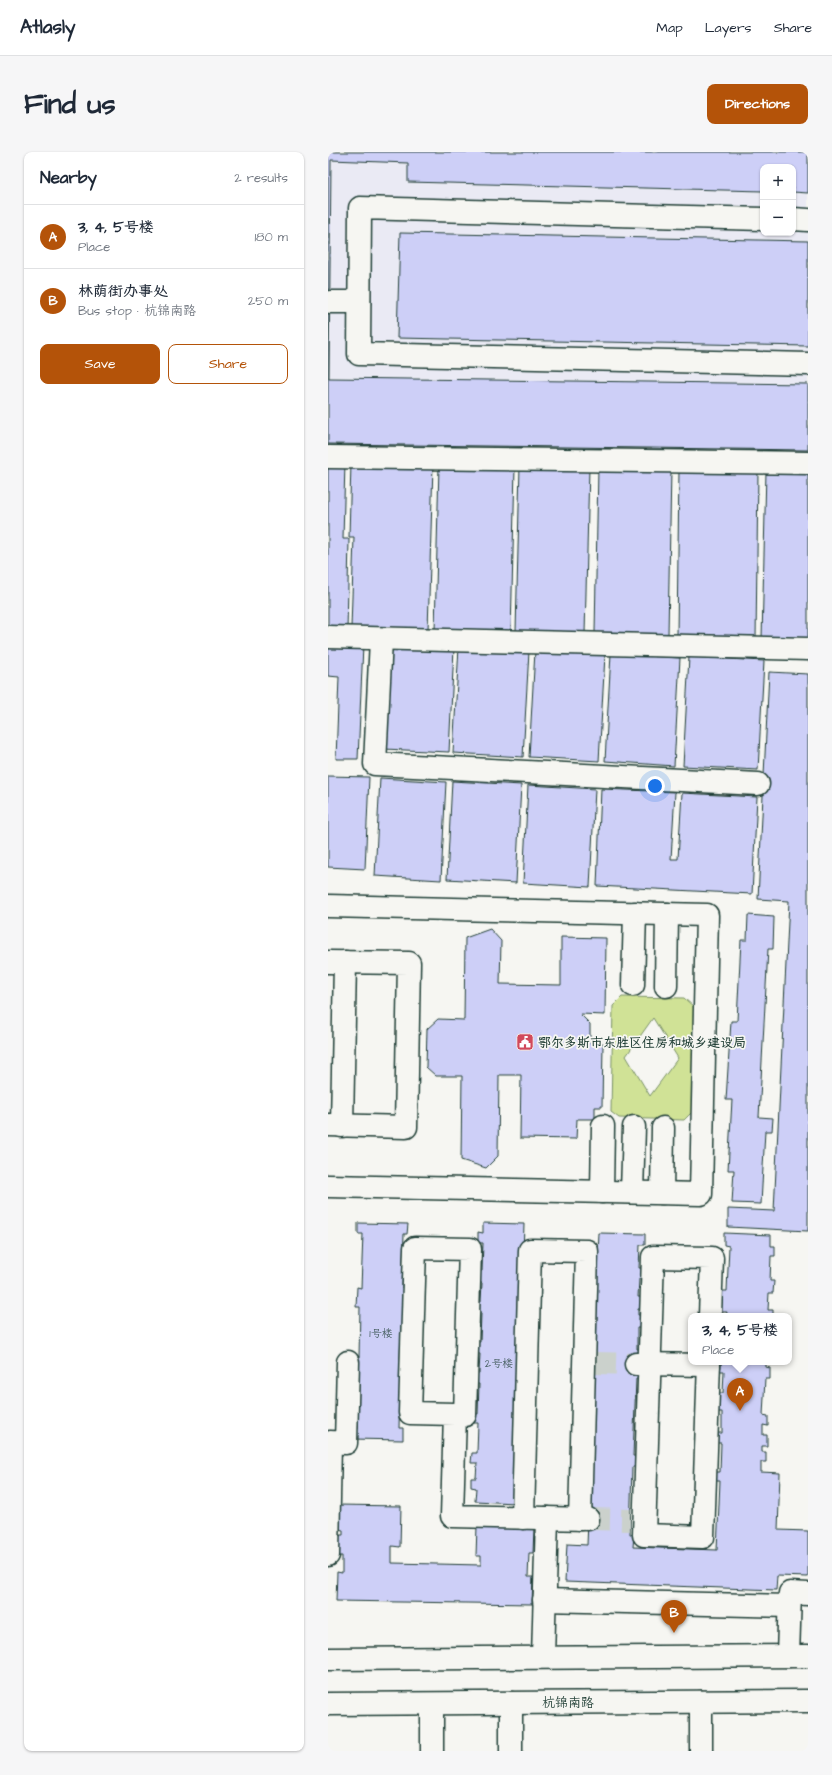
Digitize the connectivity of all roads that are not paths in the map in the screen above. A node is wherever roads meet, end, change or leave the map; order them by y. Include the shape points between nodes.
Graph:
1 (760, 219) edge
2 (796, 219) edge
3 (808, 220) edge
4 (330, 302) dead end
5 (359, 302) junction
6 (808, 364) edge
7 (328, 457) edge
8 (808, 464) edge
9 (328, 637) edge
10 (381, 639) junction
11 (808, 649) edge
12 (758, 784) dead end
13 (328, 906) edge
14 (635, 913) junction
15 (667, 914) junction
16 (336, 962) edge
17 (633, 985) dead end
18 (666, 986) dead end
19 (335, 1126) edge
20 (603, 1126) dead end
21 (634, 1127) dead end
22 (663, 1128) dead end
23 (328, 1186) edge
24 (602, 1192) junction
25 (632, 1192) junction
26 (662, 1193) junction
27 (710, 1313) edge
28 (348, 1362) dead end
29 (643, 1364) junction
30 (688, 1364) edge
31 (709, 1365) edge
32 (455, 1414) junction
33 (523, 1518) junction
34 (546, 1518) junction
35 (328, 1555) edge
36 (808, 1594) edge
37 (544, 1600) junction
38 (789, 1606) junction
39 (798, 1656) edge
40 (543, 1657) junction
41 (328, 1659) edge
42 (808, 1701) edge
43 (701, 1702) junction
44 (511, 1703) junction
45 (328, 1704) edge
46 (432, 1704) junction
47 (432, 1751) edge
48 (511, 1751) edge
49 (700, 1751) edge

1 - 5 main road via 360,208
2 - 3 main road
4 - 5 main road
5 - 6 main road via 359,354
7 - 8 main road
9 - 10 main road
10 - 11 main road
10 - 12 main road via 375,764
13 - 14 main road
14 - 15 main road
14 - 17 main road
15 - 18 main road
15 - 26 main road via 707,915 707,923 701,1194
16 - 19 main road
16 - 19 main road via 409,963 409,979 406,1127
20 - 24 main road
21 - 25 main road
22 - 26 main road
23 - 24 main road
24 - 25 main road
25 - 26 main road
27 - 29 main road via 712,1258 653,1257
28 - 35 main road via 346,1443 330,1442
29 - 30 main road
29 - 31 main road via 637,1520 644,1535 703,1537
32 - 32 main road via 410,1413 415,1248 470,1249 465,1415
32 - 33 main road via 452,1516
33 - 34 main road
33 - 34 main road via 530,1250 587,1252 589,1363 584,1519
34 - 37 main road
36 - 38 main road via 790,1594
37 - 38 main road
37 - 40 main road
38 - 39 main road
39 - 40 main road
40 - 41 main road
42 - 43 main road, 杭锦南路
43 - 44 main road, 杭锦南路
43 - 49 main road
44 - 46 main road, 杭锦南路
44 - 48 main road
45 - 46 main road, 杭锦南路
46 - 47 main road

